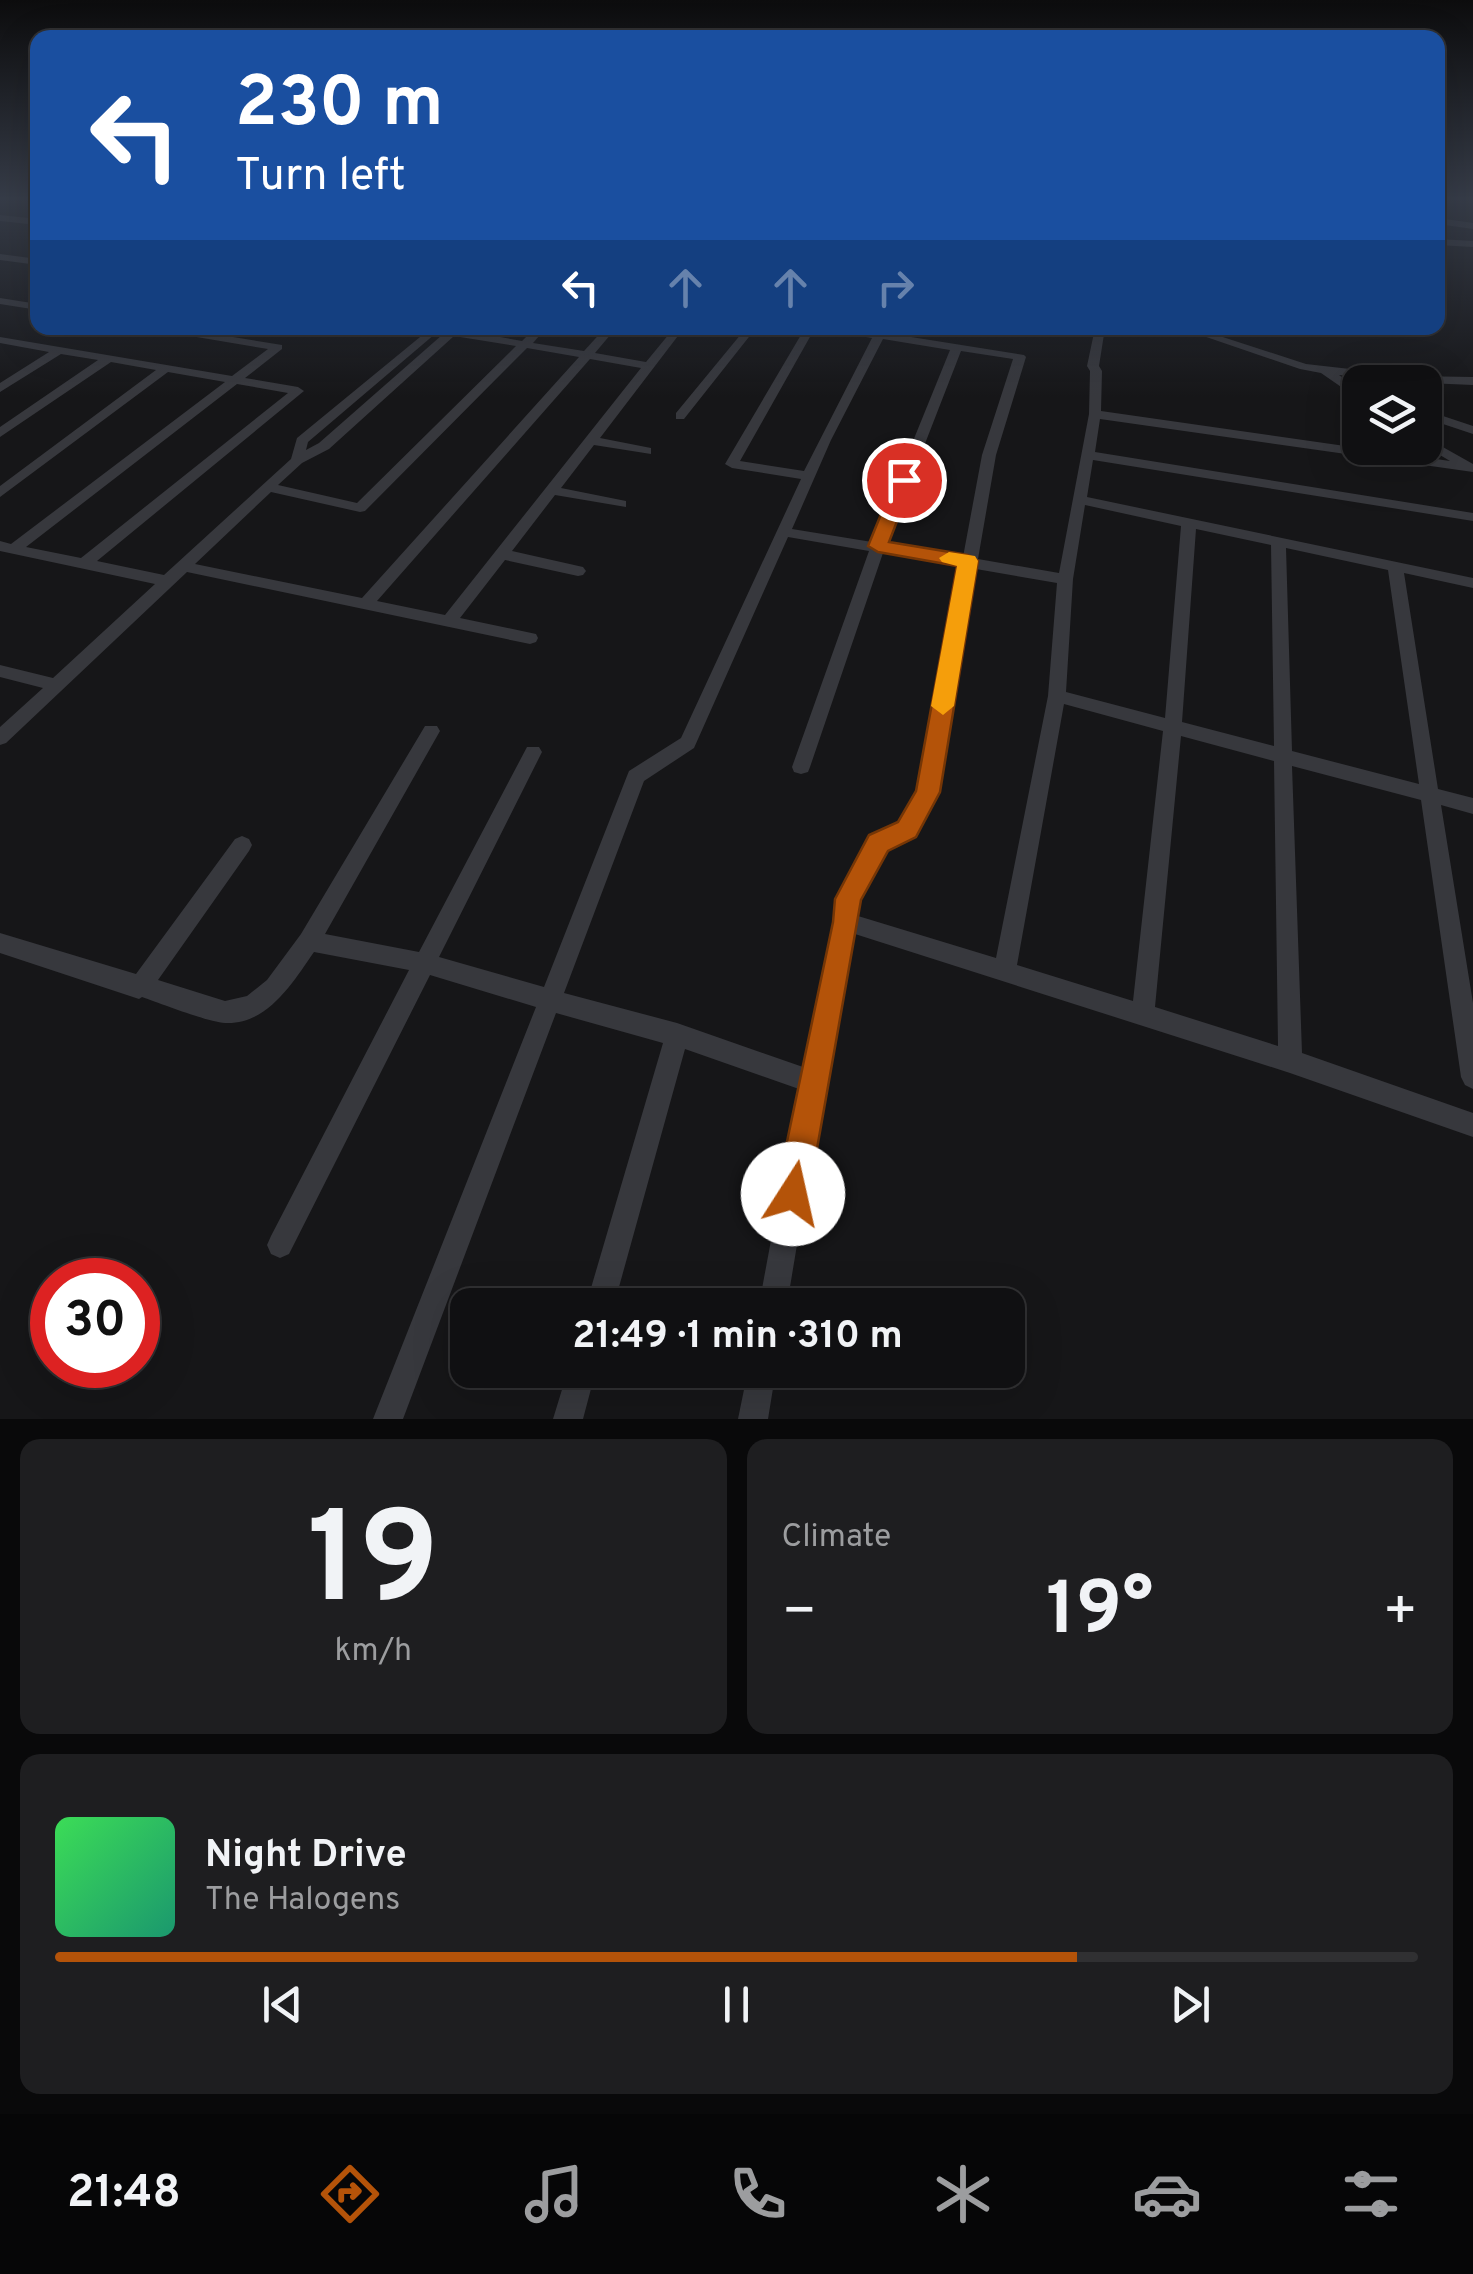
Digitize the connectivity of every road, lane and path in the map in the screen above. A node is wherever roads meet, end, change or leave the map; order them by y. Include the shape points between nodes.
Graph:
1 (0, 301) edge
2 (30, 307) edge
3 (206, 335) edge
4 (429, 335) edge
5 (448, 335) edge
6 (479, 335) edge
7 (534, 335) edge
8 (605, 335) edge
9 (673, 335) edge
10 (744, 335) edge
11 (806, 335) edge
12 (879, 335) edge
13 (900, 335) edge
14 (1099, 335) edge
15 (1206, 335) edge
16 (1242, 335) edge
17 (1, 342) edge
18 (524, 344) junction
19 (1240, 346) junction
20 (957, 347) junction
21 (59, 350) junction
22 (588, 355) junction
23 (108, 359) junction
24 (650, 366) junction
25 (166, 368) junction
26 (1324, 369) junction
27 (236, 380) junction
28 (1473, 380) edge
29 (1342, 382) edge
30 (0, 388) edge
31 (1095, 414) junction
32 (680, 416) dead end
33 (1442, 420) edge
34 (1473, 430) edge
35 (0, 433) edge
36 (591, 440) junction
37 (646, 451) dead end
38 (1442, 451) edge
39 (1087, 455) junction
40 (297, 460) junction
41 (1473, 468) edge
42 (809, 476) junction
43 (267, 487) junction
44 (552, 490) junction
45 (0, 493) edge
46 (1080, 500) junction
47 (621, 504) dead end
48 (1473, 517) edge
49 (1188, 522) junction
50 (784, 532) junction
51 (1278, 540) junction
52 (878, 546) junction
53 (7, 548) edge
54 (502, 554) junction
55 (968, 561) junction
56 (85, 563) junction
57 (183, 566) junction
58 (1395, 566) junction
59 (578, 570) dead end
60 (1064, 579) junction
61 (167, 582) junction
62 (1473, 583) edge
63 (365, 604) junction
64 (448, 622) junction
65 (530, 638) dead end
66 (0, 671) edge
67 (57, 685) junction
68 (1057, 696) junction
69 (1173, 726) junction
70 (432, 731) dead end
71 (0, 738) edge
72 (534, 752) dead end
73 (1285, 756) junction
74 (801, 767) dead end
75 (1427, 794) junction
76 (1473, 806) edge
77 (242, 845) dead end
78 (847, 922) junction
79 (0, 942) edge
80 (309, 942) junction
81 (425, 963) junction
82 (1005, 969) junction
83 (138, 988) junction
84 (550, 1000) junction
85 (1142, 1014) junction
86 (677, 1035) junction
87 (1290, 1061) junction
88 (1473, 1077) edge
89 (812, 1082) junction
90 (1473, 1125) edge
91 (280, 1245) dead end
92 (605, 1288) edge
93 (776, 1288) edge
94 (577, 1388) edge
95 (759, 1388) edge
96 (388, 1419) edge
97 (568, 1419) edge
98 (754, 1419) edge

1 - 2 street
3 - 27 street via 278,346
4 - 40 street via 302,441
5 - 40 street via 324,446
6 - 18 street
7 - 18 street
8 - 22 street
9 - 24 street
10 - 32 street
11 - 42 street via 732,464
12 - 42 street
13 - 20 street
14 - 31 street
15 - 19 street
16 - 19 street
17 - 21 street
18 - 22 street
18 - 43 street via 360,508
19 - 26 street
20 - 52 street
20 - 55 street via 1020,357
21 - 23 street
21 - 30 street
22 - 24 street
22 - 63 street
23 - 25 street
23 - 35 street
24 - 36 street
25 - 27 street
25 - 45 street
26 - 28 street
26 - 29 street
27 - 53 street
27 - 56 street via 298,391
31 - 39 street
31 - 41 street
33 - 34 street
36 - 37 street
36 - 44 street
38 - 41 street
39 - 46 street
39 - 48 street
40 - 43 street
42 - 50 street
43 - 57 street
44 - 47 street
44 - 54 street
46 - 49 street
46 - 60 street
49 - 51 street
49 - 69 street
50 - 52 street
50 - 84 street via 688,743 636,776
51 - 58 street
51 - 73 street
52 - 55 street
52 - 74 street
53 - 56 street
54 - 59 street
54 - 64 street
55 - 60 street
55 - 78 street via 928,792 907,830 878,843 848,899
56 - 61 street
57 - 61 street
57 - 63 street
58 - 62 street
58 - 75 street
60 - 68 street
61 - 67 street
63 - 64 street
64 - 65 street
66 - 67 street
67 - 71 street
68 - 69 street
68 - 82 street
69 - 73 street
69 - 85 street
70 - 80 street
72 - 81 street
73 - 75 street
73 - 87 street
75 - 76 street
75 - 88 street
77 - 83 street
78 - 82 street
78 - 89 street
79 - 83 street
80 - 81 street
80 - 83 street via 267,998 248,1010 225,1012
81 - 84 street
81 - 91 street
82 - 85 street
84 - 86 street
84 - 96 street
85 - 87 street
86 - 89 street
86 - 92 street
87 - 90 street
89 - 93 street
94 - 97 street
95 - 98 street

